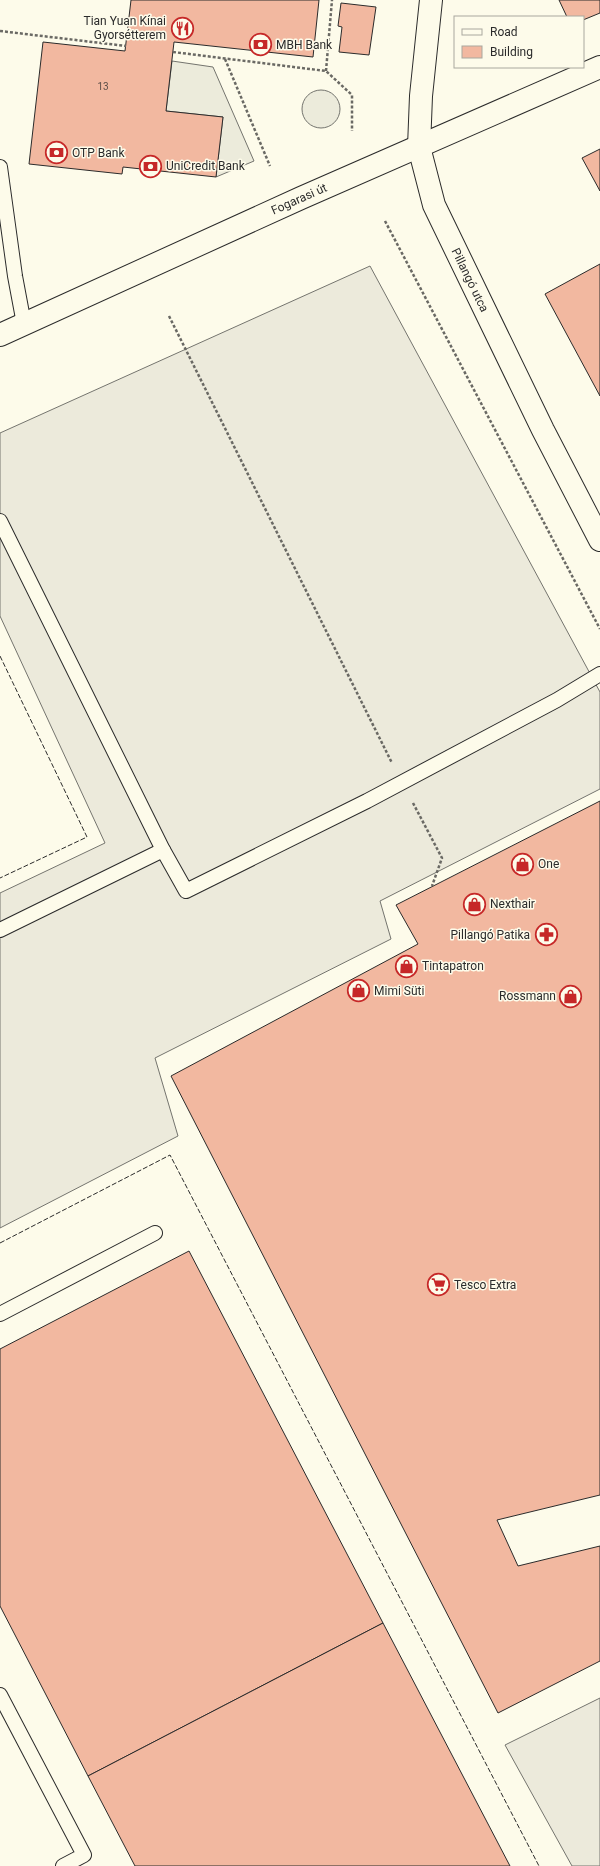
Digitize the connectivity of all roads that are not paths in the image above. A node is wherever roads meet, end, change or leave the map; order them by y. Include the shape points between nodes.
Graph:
1 (431, 0) edge
2 (600, 67) edge
3 (419, 147) junction
4 (0, 166) edge
5 (24, 324) junction
6 (0, 334) edge
7 (0, 521) edge
8 (600, 540) edge
9 (600, 674) edge
10 (163, 850) junction
11 (0, 930) edge
12 (155, 1233) dead end
13 (0, 1314) edge
14 (0, 1695) edge
15 (63, 1866) edge

1 - 3 main road, Pillangó utca via 420,96
2 - 3 main road, Fogarasi út
3 - 5 main road, Fogarasi út via 300,198
3 - 8 main road, Pillangó utca via 434,205 543,430
4 - 5 lane
5 - 6 main road, Fogarasi út
7 - 10 lane
9 - 10 lane via 557,700 402,782 186,891
10 - 11 lane
12 - 13 lane
14 - 15 lane via 84,1855

